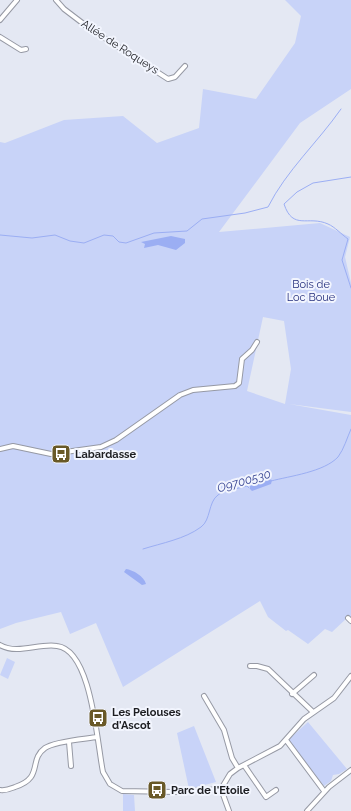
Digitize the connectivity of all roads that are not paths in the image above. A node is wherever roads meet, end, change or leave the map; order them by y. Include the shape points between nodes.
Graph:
1 (17, 0) edge
2 (56, 0) edge
3 (0, 19) edge
4 (0, 37) edge
5 (26, 49) dead end
6 (185, 66) dead end
7 (257, 342) dead end
8 (0, 449) edge
9 (0, 645) edge
10 (250, 666) dead end
11 (314, 675) dead end
12 (351, 676) edge
13 (292, 694) junction
14 (204, 696) dead end
15 (313, 712) junction
16 (98, 737) junction
17 (286, 740) junction
18 (69, 742) junction
19 (244, 765) junction
20 (71, 766) dead end
21 (238, 768) junction
22 (351, 770) edge
23 (221, 789) junction
24 (0, 790) edge
25 (276, 790) dead end
26 (324, 791) junction
27 (229, 811) edge
28 (307, 811) edge

1 - 3 street
2 - 6 street, Allée de Roqueys via 89,28 168,79 175,77
4 - 5 street via 21,50
7 - 8 street via 242,359 239,383 235,386 186,392 116,440 101,447 51,454 13,446
9 - 16 street via 14,649 57,646 71,653 91,694
10 - 13 street via 268,669
11 - 13 street
12 - 15 street via 334,698
13 - 15 street
14 - 21 street via 224,730 232,758
15 - 17 street
16 - 18 street
16 - 23 street via 106,779 122,791 182,792
17 - 19 street via 275,750
17 - 26 street
18 - 20 street
18 - 24 street via 49,745 42,751 28,782 5,791
19 - 21 street
19 - 25 street via 266,797
21 - 23 street via 230,774
22 - 26 street
23 - 27 street
26 - 28 street

